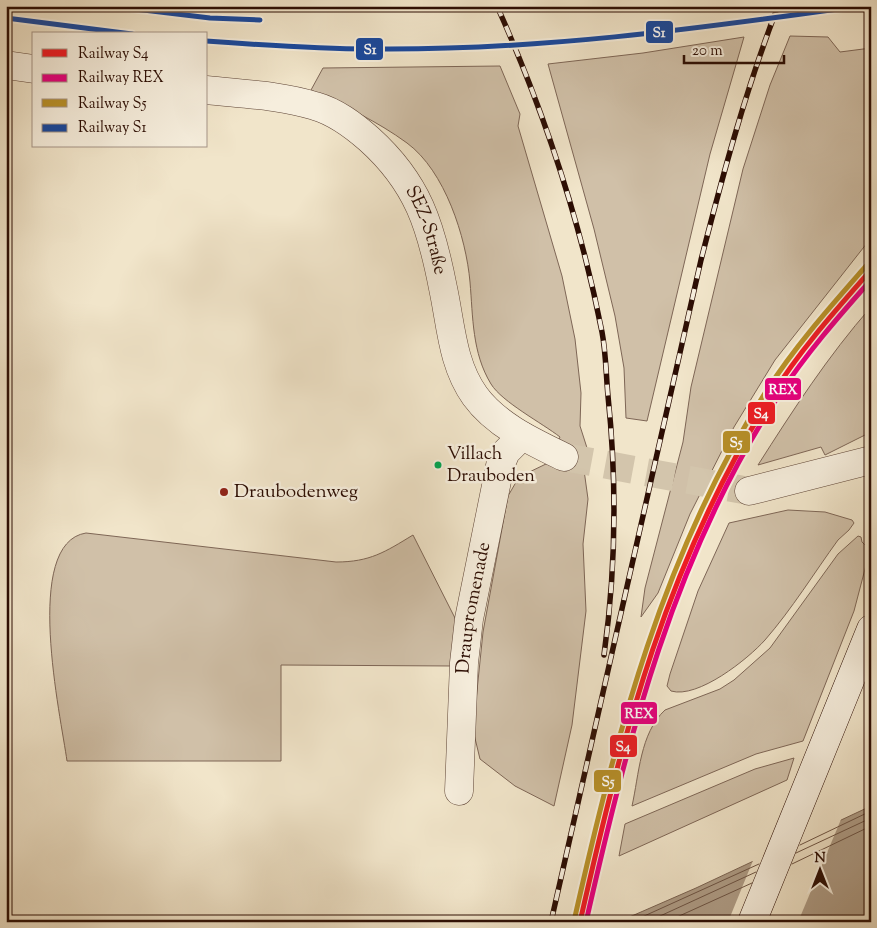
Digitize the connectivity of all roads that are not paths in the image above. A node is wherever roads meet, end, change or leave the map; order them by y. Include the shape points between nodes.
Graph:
1 (6, 65) edge
2 (32, 68) edge
3 (208, 90) edge
4 (522, 436) junction
5 (564, 457) tunnel mouth
6 (871, 460) edge
7 (749, 491) tunnel mouth
8 (870, 633) edge
9 (459, 791) dead end
10 (752, 922) edge

1 - 2 street
3 - 4 street, SEZ-Straße via 279,98 323,109 357,128 395,164 415,195 431,231 454,352 462,376 482,405
4 - 5 street, SEZ-Straße
4 - 9 street, Draupromenade via 506,452 500,466 469,619
6 - 7 street
8 - 10 street

